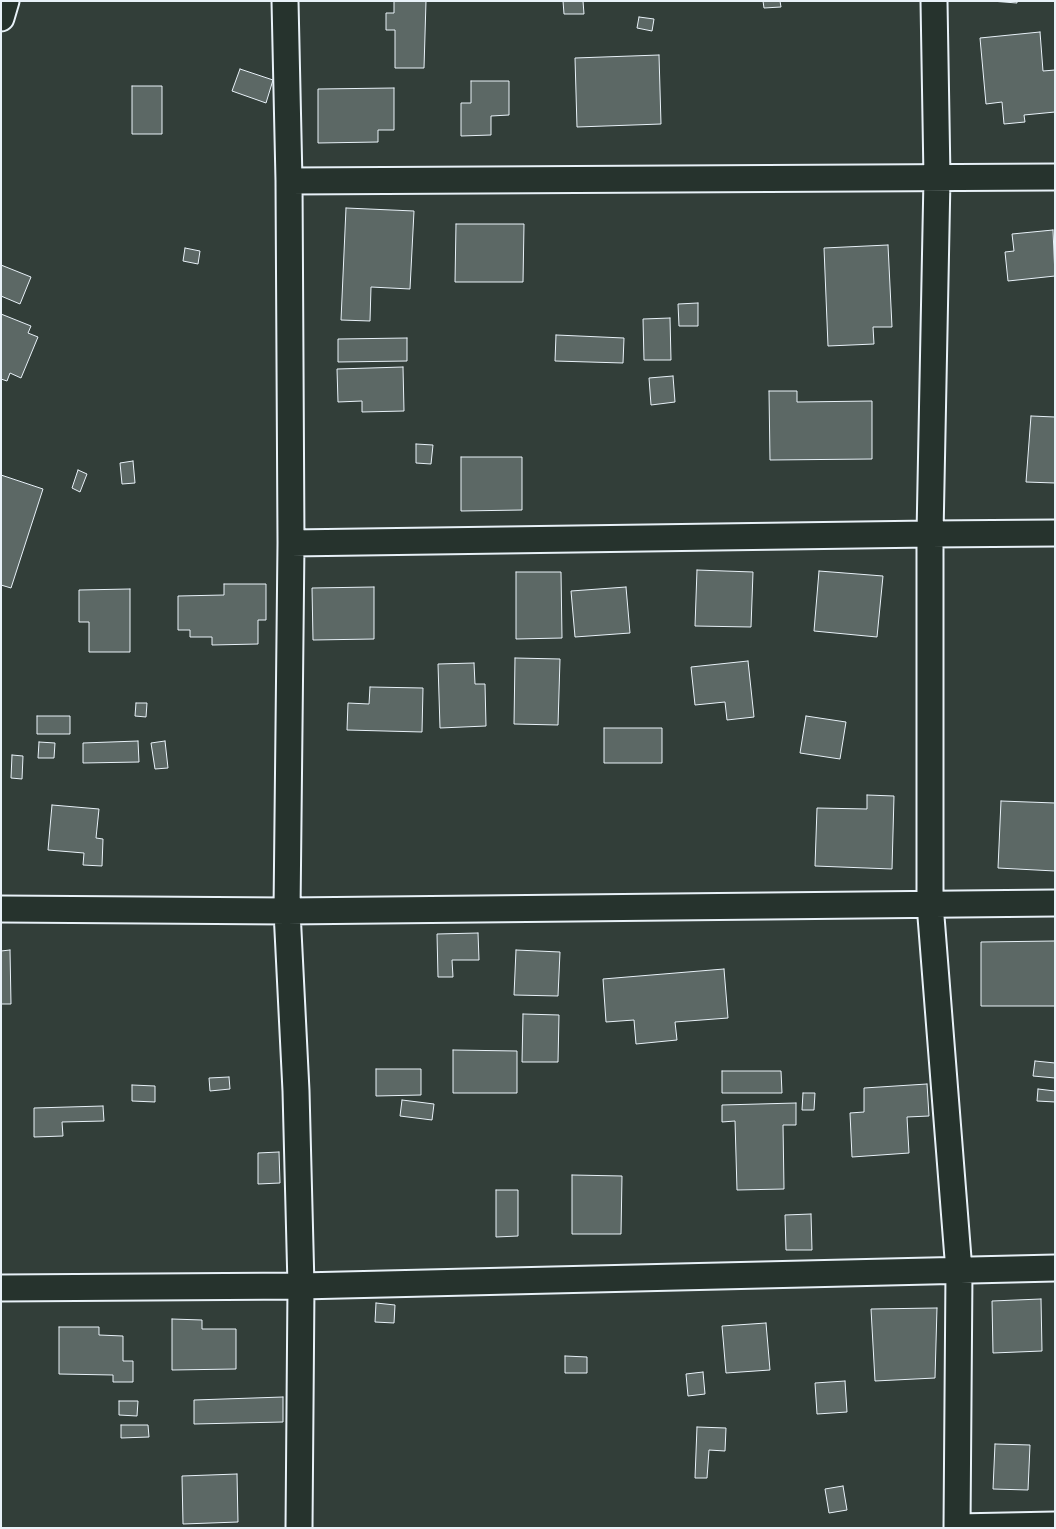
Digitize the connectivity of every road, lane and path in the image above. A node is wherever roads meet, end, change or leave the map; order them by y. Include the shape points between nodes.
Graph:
1 (6, 1) edge
2 (285, 1) edge
3 (934, 1) edge
4 (1, 18) edge
5 (1055, 177) edge
6 (937, 178) junction
7 (289, 181) junction
8 (1055, 533) edge
9 (930, 534) junction
10 (291, 543) junction
11 (1055, 903) edge
12 (930, 904) junction
13 (1, 909) edge
14 (287, 911) junction
15 (1055, 1268) edge
16 (959, 1270) junction
17 (301, 1286) junction
18 (1, 1288) edge
19 (1055, 1525) edge
20 (958, 1527) edge
21 (299, 1528) edge

1 - 4 street
2 - 7 street
3 - 6 street
5 - 6 street
6 - 7 street
6 - 9 street
7 - 10 street
8 - 9 street
9 - 10 street
9 - 12 street
10 - 14 street
11 - 12 street
12 - 14 street
12 - 16 street
13 - 14 street
14 - 17 street
15 - 16 street
16 - 17 street
16 - 20 street
17 - 18 street
17 - 21 street
19 - 20 street

